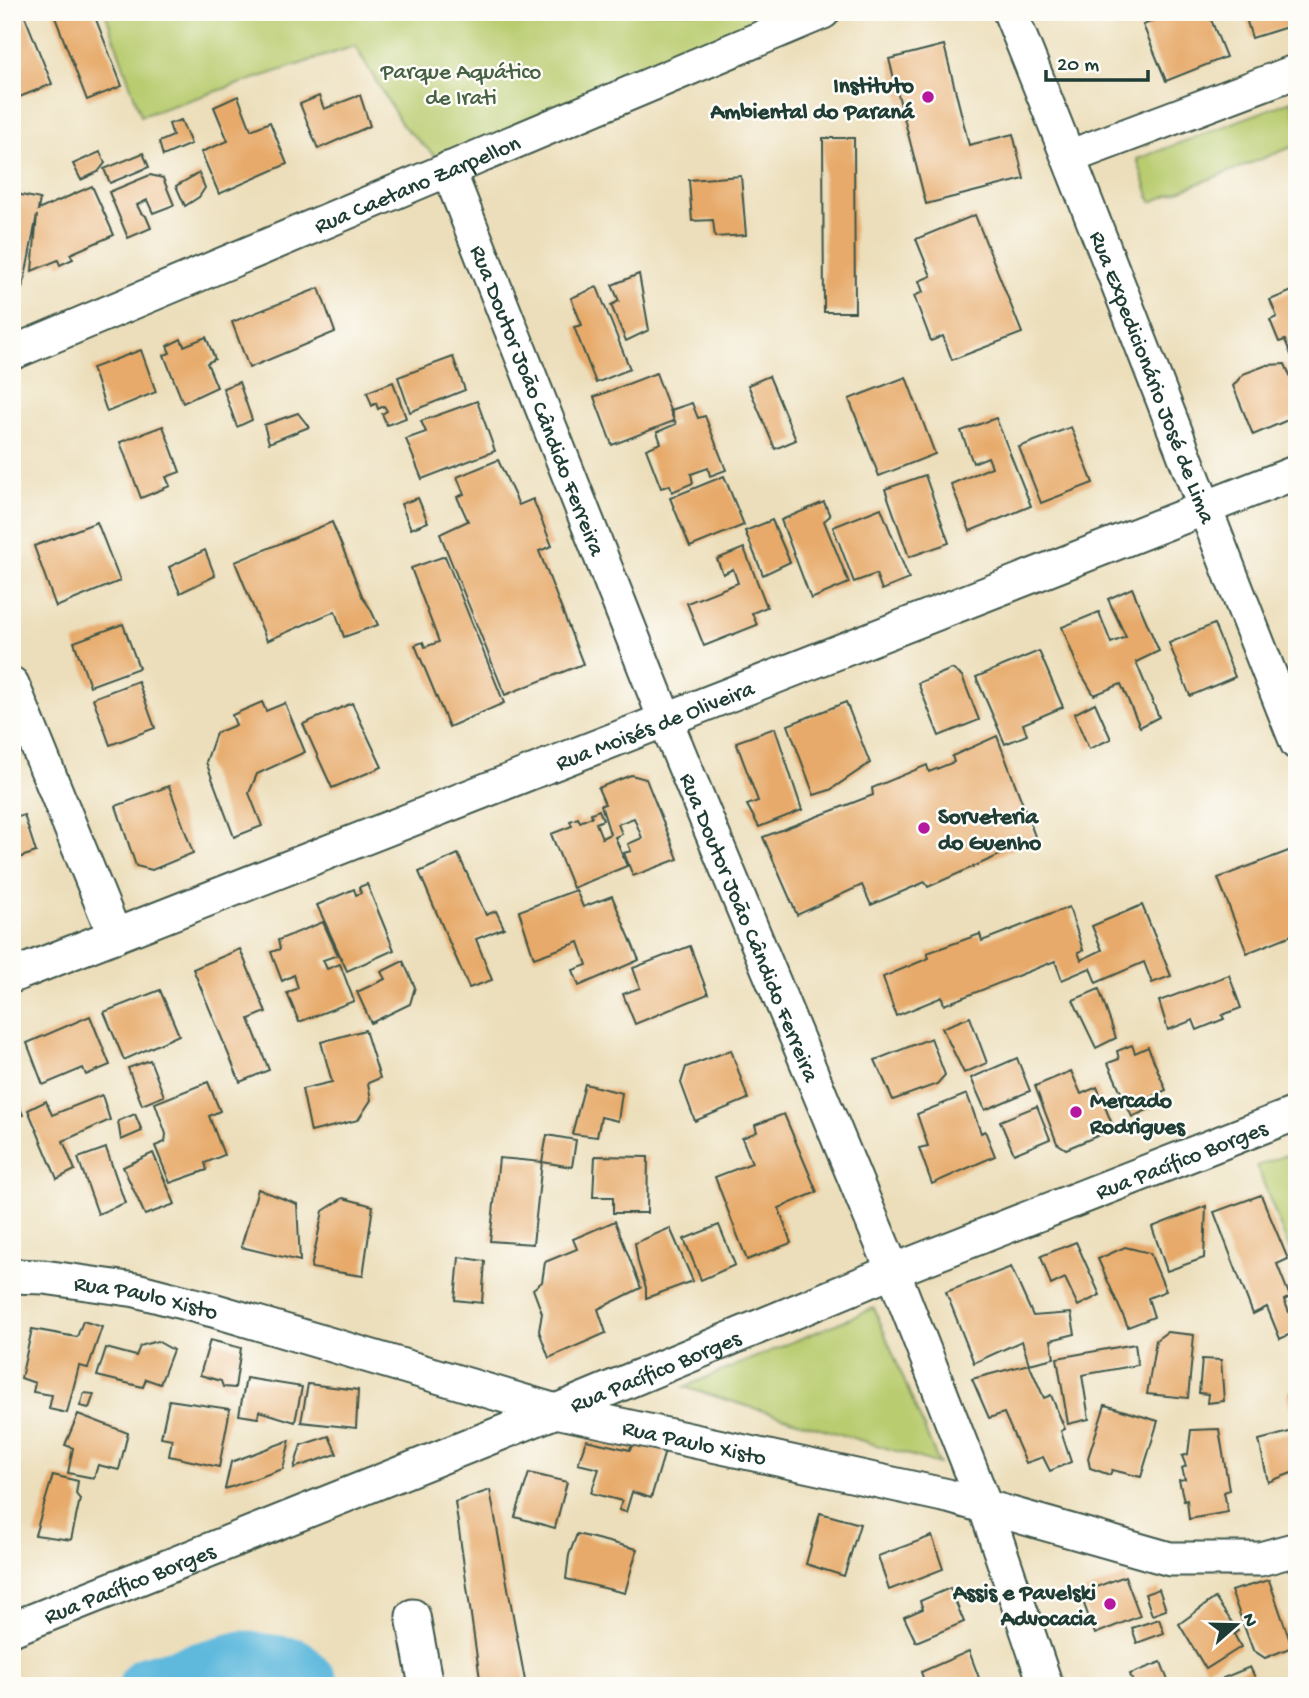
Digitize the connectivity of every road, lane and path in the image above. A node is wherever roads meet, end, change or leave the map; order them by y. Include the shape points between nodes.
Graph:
1 (823, 12) edge
2 (1010, 12) edge
3 (1297, 71) edge
4 (1069, 157) junction
5 (448, 169) junction
6 (12, 353) edge
7 (1297, 472) edge
8 (1204, 509) junction
9 (12, 684) edge
10 (665, 719) junction
11 (1297, 743) edge
12 (115, 936) junction
13 (12, 976) edge
14 (1297, 1113) edge
15 (893, 1271) junction
16 (12, 1276) edge
17 (556, 1411) junction
18 (985, 1506) junction
19 (1297, 1549) edge
20 (413, 1616) dead end
21 (12, 1629) edge
22 (426, 1686) edge
23 (1046, 1686) edge

1 - 5 street, Rua Caetano Zarpellon
2 - 4 street, Rua Expedicionário José de Lima
3 - 4 street
4 - 8 street, Rua Expedicionário José de Lima
5 - 6 street, Rua Caetano Zarpellon
5 - 10 street, Rua Doutor João Cândido Ferreira
7 - 8 street, Rua Moisés de Oliveira
8 - 10 street, Rua Moisés de Oliveira
8 - 11 street, Rua Expedicionário José de Lima
9 - 12 street
10 - 12 street, Rua Moisés de Oliveira
10 - 15 street, Rua Doutor João Cândido Ferreira
12 - 13 street, Rua Moisés de Oliveira
14 - 15 street, Rua Pacífico Borges
15 - 17 street, Rua Pacífico Borges
15 - 18 street, Rua Doutor João Cândido Ferreira
16 - 17 street, Rua Paulo Xisto via 136,1290
17 - 18 street, Rua Paulo Xisto
17 - 21 street, Rua Pacífico Borges
18 - 19 street, Rua Paulo Xisto via 1170,1559 1260,1559
18 - 23 street, Rua Doutor João Cândido Ferreira
20 - 22 street

